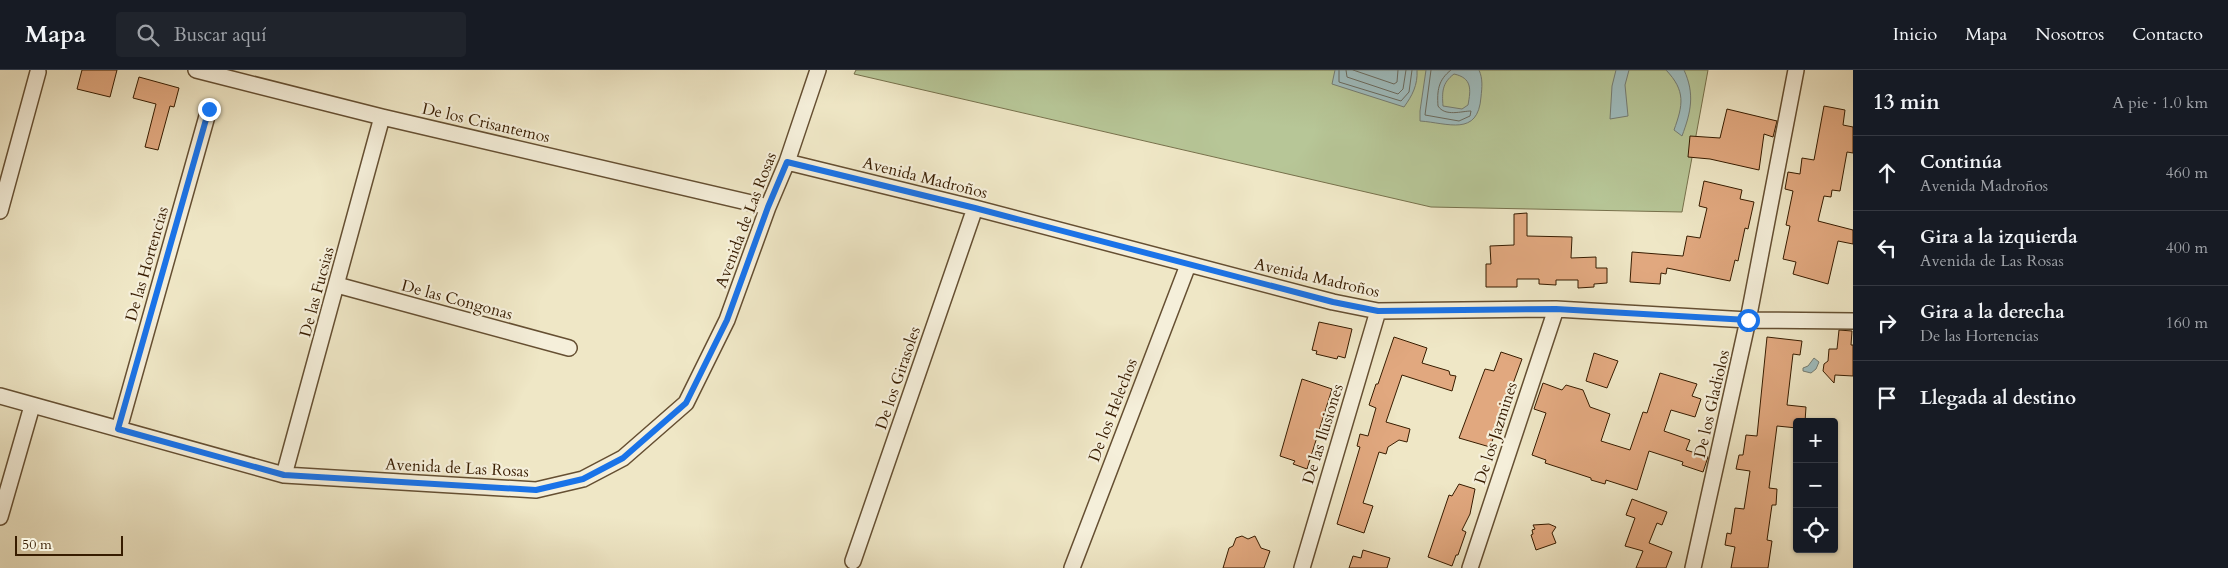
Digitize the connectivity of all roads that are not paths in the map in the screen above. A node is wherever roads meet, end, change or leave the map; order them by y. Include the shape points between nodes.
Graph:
1 (196, 70) edge
2 (818, 70) edge
3 (1796, 70) edge
4 (38, 72) dead end
5 (209, 109) dead end
6 (382, 117) junction
7 (787, 162) junction
8 (768, 207) junction
9 (975, 208) junction
10 (0, 211) edge
11 (1188, 264) junction
12 (337, 285) junction
13 (1556, 309) junction
14 (1378, 311) junction
15 (1748, 320) junction
16 (1853, 321) edge
17 (569, 348) dead end
18 (0, 396) edge
19 (32, 406) junction
20 (118, 429) junction
21 (284, 475) junction
22 (0, 518) edge
23 (853, 561) dead end
24 (1072, 568) edge
25 (1302, 568) edge
26 (1470, 568) edge
27 (1693, 568) edge

1 - 6 street, De los Crisantemos
2 - 7 street, Avenida de Las Rosas
3 - 15 street, De los Gladiolos
4 - 10 street
5 - 20 street, De las Hortencias
6 - 8 street, De los Crisantemos
6 - 12 street, De las Fucsias
7 - 8 street, Avenida de Las Rosas
7 - 9 street, Avenida Madroños
8 - 21 street, Avenida de Las Rosas via 727,320 686,403 623,458 583,479 536,490
9 - 11 street, Avenida Madroños
9 - 23 street, De los Girasoles
11 - 14 street, Avenida Madroños
11 - 24 street, De los Helechos
12 - 17 street, De las Congonas
12 - 21 street, De las Fucsias
13 - 14 street, Avenida Madroños
13 - 15 street, Avenida Madroños
13 - 26 street, De los Jazmines
14 - 25 street, De las Ilusiones
15 - 16 street, Avenida Madroños
15 - 27 street, De los Gladiolos
18 - 19 street, Avenida de Las Rosas
19 - 20 street, Avenida de Las Rosas
19 - 22 street
20 - 21 street, Avenida de Las Rosas

